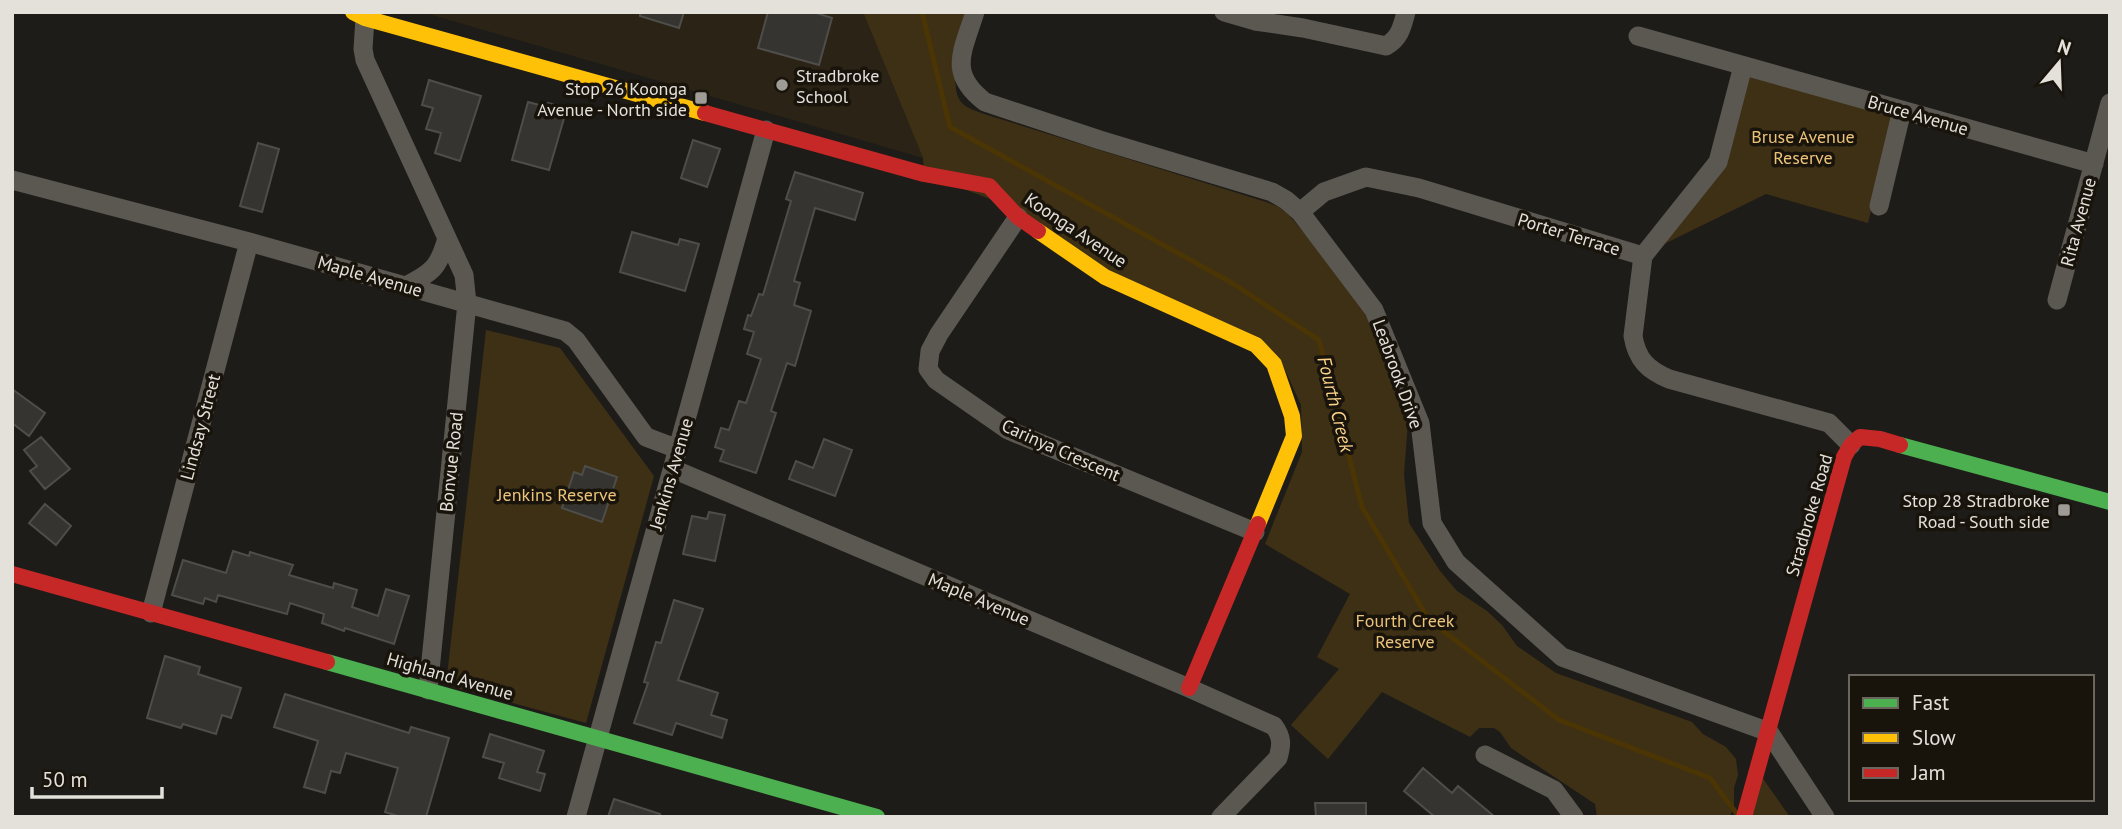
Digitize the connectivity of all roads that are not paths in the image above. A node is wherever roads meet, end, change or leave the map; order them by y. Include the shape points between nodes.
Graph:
1 (975, 12) edge
2 (1223, 12) edge
3 (1406, 12) edge
4 (359, 15) edge
5 (1638, 36) dead end
6 (1743, 66) junction
7 (2110, 103) edge
8 (1902, 110) junction
9 (766, 130) junction
10 (2094, 164) junction
11 (12, 180) edge
12 (1879, 206) dead end
13 (1300, 212) junction
14 (1018, 217) junction
15 (447, 238) junction
16 (249, 242) junction
17 (1643, 256) junction
18 (406, 286) junction
19 (2057, 300) dead end
20 (467, 303) junction
21 (1850, 444) junction
22 (678, 449) junction
23 (673, 469) junction
24 (2110, 502) edge
25 (1255, 532) junction
26 (12, 574) edge
27 (151, 613) junction
28 (1189, 688) junction
29 (428, 690) junction
30 (1769, 732) junction
31 (597, 737) junction
32 (1485, 755) dead end
33 (576, 817) edge
34 (877, 817) edge
35 (1221, 817) edge
36 (1574, 817) edge
37 (1744, 817) edge
38 (1825, 817) edge

1 - 13 street, Leabrook Drive via 960,60 969,90 985,102 1272,192
2 - 3 street via 1386,46 1399,34
4 - 9 street, Koonga Avenue
4 - 15 street, Bonvue Road via 365,60
5 - 6 street, Bruce Avenue
6 - 8 street, Bruce Avenue
6 - 17 street via 1718,162
7 - 10 street, Rita Avenue
8 - 10 street, Bruce Avenue
8 - 12 street
9 - 14 street, Koonga Avenue via 924,174 989,186
9 - 22 street, Jenkins Avenue
10 - 19 street, Rita Avenue
11 - 16 street, Maple Avenue
13 - 17 street, Porter Terrace via 1324,192 1366,177 1419,188
13 - 30 street, Leabrook Drive via 1374,310 1420,423 1432,523 1457,562 1562,657
14 - 25 street, Koonga Avenue via 1105,277 1256,345 1274,364 1294,436
14 - 25 street, Carinya Crescent via 930,351 929,369 936,380 1008,430
15 - 18 street via 428,275
15 - 20 street, Bonvue Road via 464,275
16 - 18 street, Maple Avenue
16 - 27 street, Lindsay Street
17 - 21 street, Porter Terrace via 1633,336 1635,347 1653,372 1829,423
18 - 20 street, Maple Avenue
20 - 22 street, Maple Avenue via 565,331 646,437
20 - 29 street, Bonvue Road
21 - 24 street, Stradbroke Road via 1860,437 1880,439
21 - 30 street, Stradbroke Road
22 - 23 street, Jenkins Avenue
23 - 28 street, Maple Avenue
23 - 31 street, Jenkins Avenue
25 - 28 street, Koonga Avenue
26 - 27 street, Highland Avenue
27 - 29 street, Highland Avenue
28 - 35 street, Maple Avenue via 1274,726 1281,736 1278,758
29 - 31 street, Highland Avenue
30 - 37 street, Stradbroke Road
30 - 38 street
31 - 33 street, Jenkins Avenue
31 - 34 street, Highland Avenue
32 - 36 street via 1554,790

